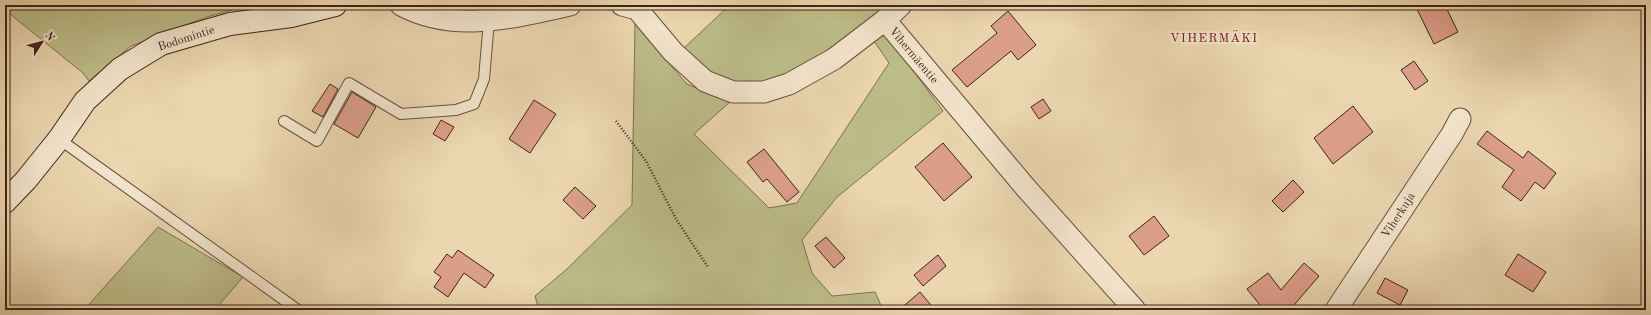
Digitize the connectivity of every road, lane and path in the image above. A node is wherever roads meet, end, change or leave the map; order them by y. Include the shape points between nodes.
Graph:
1 (335, 5) edge
2 (402, 5) edge
3 (570, 5) edge
4 (901, 5) edge
5 (632, 6) edge
6 (489, 20) junction
7 (885, 20) junction
8 (1460, 120) dead end
9 (284, 121) dead end
10 (616, 122) dead end
11 (59, 139) junction
12 (5, 202) edge
13 (708, 267) dead end
14 (298, 310) edge
15 (1135, 310) edge
16 (1336, 310) edge

1 - 11 street, Bodomintie via 291,16 230,24 161,44 120,69 85,101
2 - 6 street via 431,17 463,22
3 - 6 street via 502,20
4 - 7 street
5 - 7 street, Vihermäentie via 673,52 706,81 733,92 764,92 789,84 834,59
6 - 9 lane via 484,79 474,104 456,110 401,114 349,83 317,141
7 - 15 street, Vihermäentie via 1026,188
8 - 16 street, Viherkuja
10 - 13 path via 646,161 676,219
11 - 12 street, Bodomintie
11 - 14 lane

